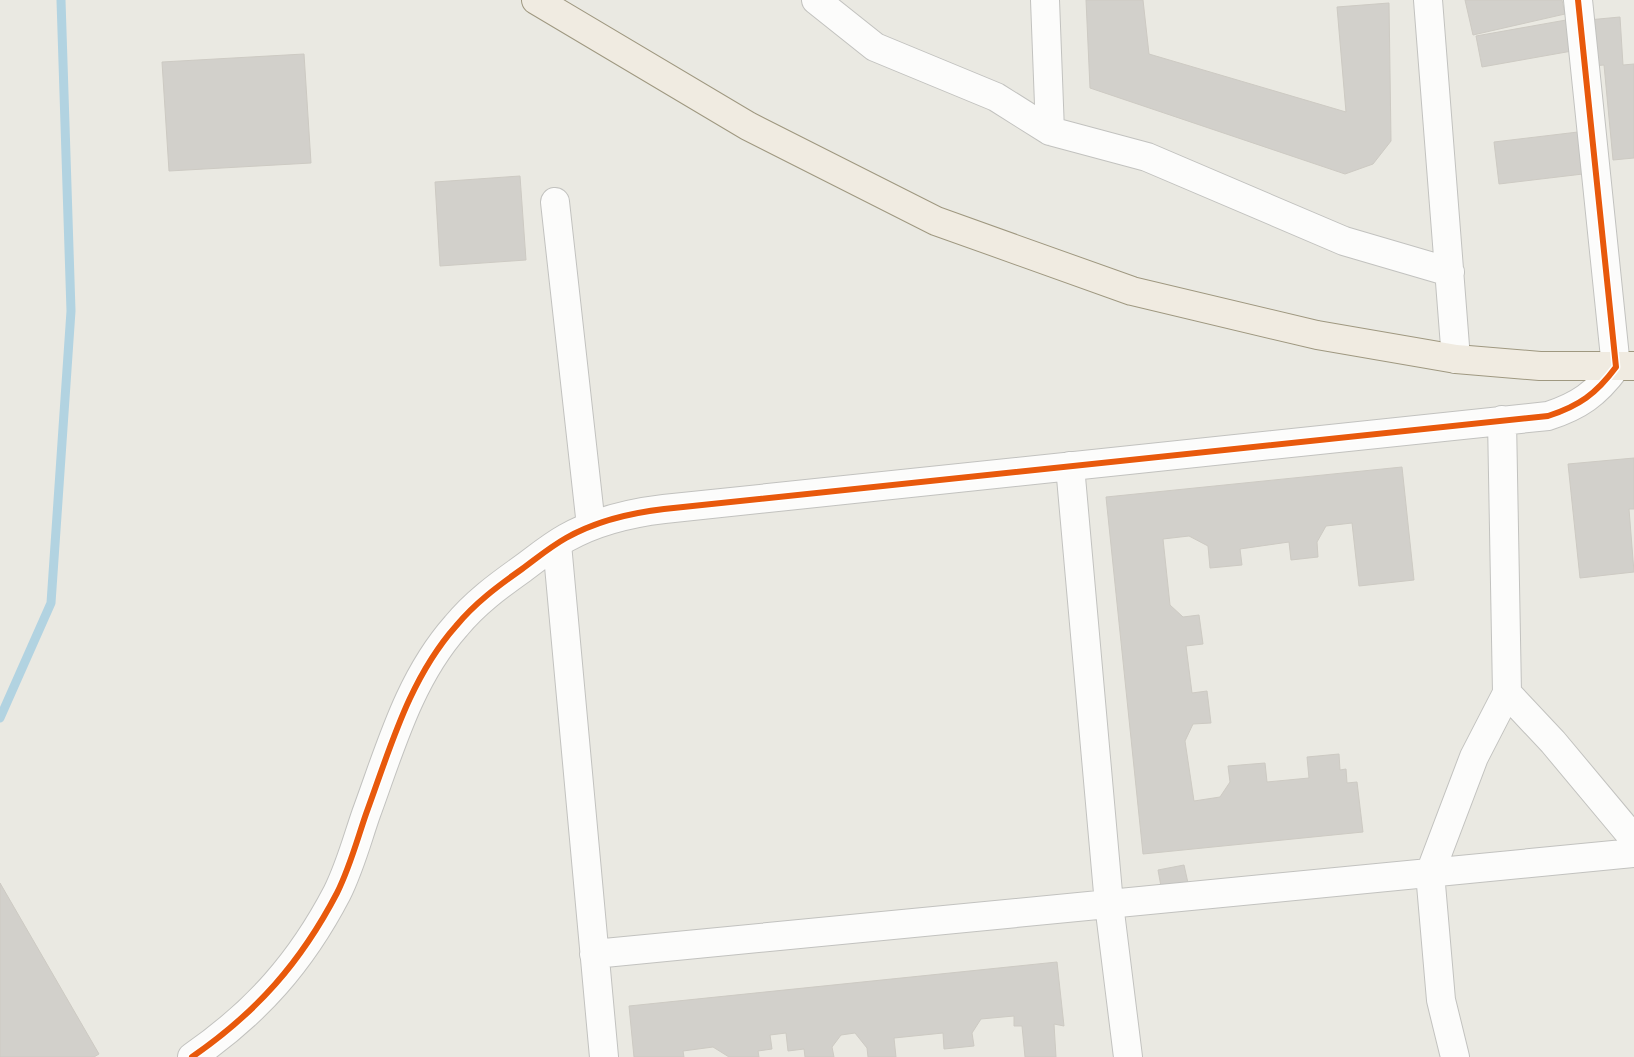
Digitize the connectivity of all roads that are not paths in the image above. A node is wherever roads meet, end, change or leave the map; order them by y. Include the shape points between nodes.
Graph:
1 (536, 0) edge
2 (816, 0) edge
3 (1045, 0) edge
4 (1428, 0) edge
5 (1578, 0) edge
6 (1050, 131) junction
7 (555, 202) dead end
8 (1450, 272) junction
9 (1456, 359) junction
10 (1625, 366) edge
11 (1502, 420) junction
12 (1070, 466) junction
13 (591, 526) junction
14 (557, 544) junction
15 (1507, 693) junction
16 (1634, 839) edge
17 (1634, 853) edge
18 (1430, 873) junction
19 (1109, 904) junction
20 (594, 954) junction
21 (192, 1057) edge
22 (604, 1057) edge
23 (1128, 1057) edge
24 (1455, 1057) edge

1 - 9 main road via 748,126 936,221 1132,291 1317,335
2 - 6 street via 875,47 996,97
3 - 6 street
4 - 8 street
5 - 10 street
6 - 8 street via 1148,156 1344,241
7 - 13 street
8 - 9 street
9 - 10 main road via 1540,366
10 - 11 street via 1582,402 1565,410 1548,416
11 - 12 street
11 - 15 street
12 - 13 street via 640,512
12 - 19 street
13 - 14 street
14 - 20 street
14 - 21 street via 498,585 456,625 438,648 409,700 353,854 319,925 273,988 246,1016
15 - 16 street via 1553,742
15 - 18 street via 1474,757
17 - 18 street
18 - 19 street
18 - 24 street via 1441,1000
19 - 20 street
19 - 23 street
20 - 22 street

